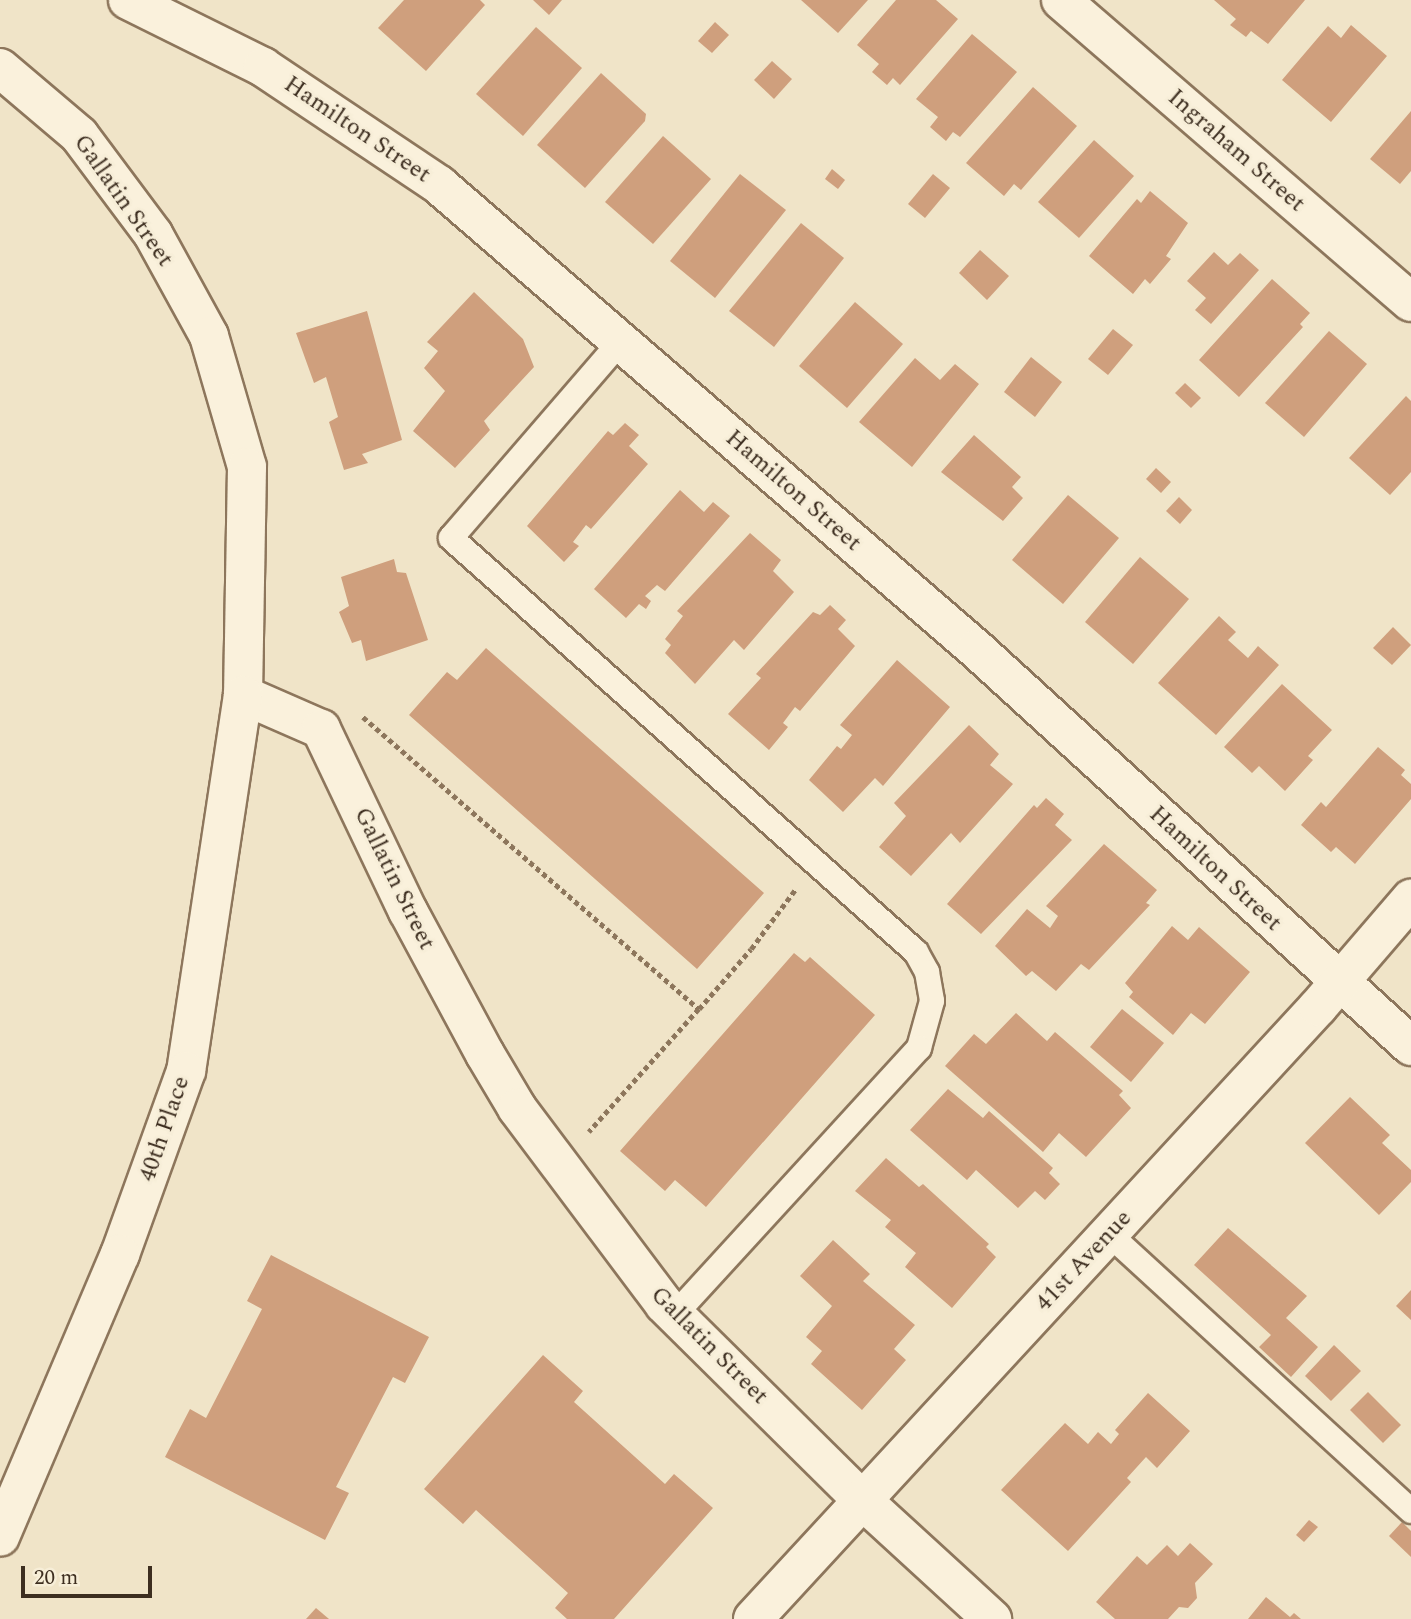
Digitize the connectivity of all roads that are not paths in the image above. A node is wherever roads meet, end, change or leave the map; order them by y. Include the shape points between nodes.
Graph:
1 (128, 0) edge
2 (1062, 0) edge
3 (0, 68) edge
4 (1411, 302) edge
5 (621, 341) junction
6 (243, 695) junction
7 (1411, 899) edge
8 (1339, 983) junction
9 (1411, 1046) edge
10 (1109, 1234) junction
11 (674, 1315) junction
12 (861, 1499) junction
13 (1411, 1511) edge
14 (0, 1537) edge
15 (753, 1619) edge
16 (992, 1619) edge

1 - 5 street, Hamilton Street via 263,67 439,186
2 - 4 street, Ingraham Street
3 - 6 street, Gallatin Street via 79,135 153,234 209,335 247,467
5 - 8 street, Hamilton Street via 976,649
5 - 11 lane via 451,538 916,952 927,972 932,1001 919,1048
6 - 11 street, Gallatin Street via 321,729 408,911 511,1097
6 - 14 street, 40th Place via 186,1071 120,1254
7 - 8 street, 41st Avenue
8 - 9 street, Hamilton Street
8 - 10 street, 41st Avenue
10 - 12 street, 41st Avenue
10 - 13 lane
11 - 12 street, Gallatin Street
12 - 15 street, 41st Avenue
12 - 16 street, Gallatin Street

